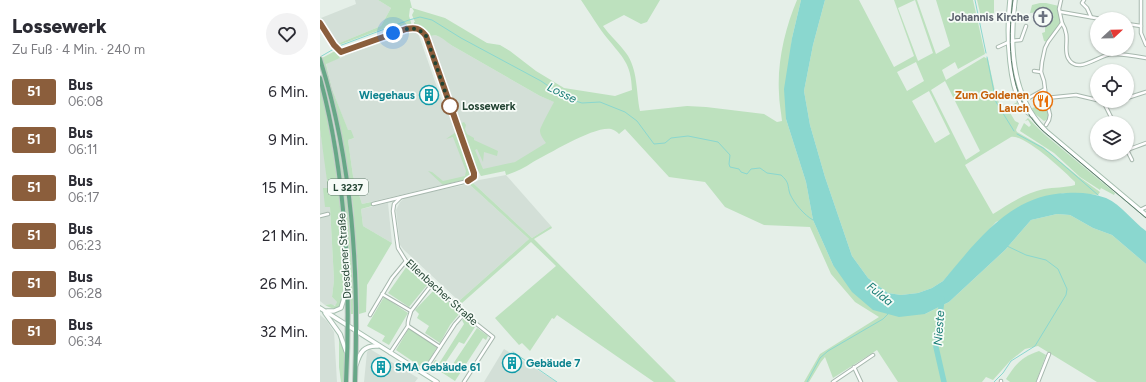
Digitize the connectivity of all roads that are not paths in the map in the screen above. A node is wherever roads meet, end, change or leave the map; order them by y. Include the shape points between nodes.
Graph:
1 (1010, 0) edge
2 (1015, 0) edge
3 (1061, 0) edge
4 (1141, 0) edge
5 (1083, 2) edge
6 (1061, 12) junction
7 (1090, 15) edge
8 (1090, 17) edge
9 (320, 23) edge
10 (1062, 23) junction
11 (1134, 25) edge
12 (1026, 26) dead end
13 (1141, 26) junction
14 (1010, 41) junction
15 (1146, 45) edge
16 (998, 48) dead end
17 (1146, 58) edge
18 (320, 61) edge
19 (1034, 71) dead end
20 (1041, 72) junction
21 (320, 78) edge
22 (1045, 89) junction
23 (1146, 92) edge
24 (1134, 96) edge
25 (1046, 98) junction
26 (1090, 98) edge
27 (1027, 99) dead end
28 (1046, 125) dead end
29 (1146, 143) edge
30 (1134, 147) edge
31 (400, 197) junction
32 (373, 204) dead end
33 (1146, 207) edge
34 (1140, 210) junction
35 (328, 214) dead end
36 (1146, 215) edge
37 (320, 216) edge
38 (406, 261) junction
39 (432, 284) junction
40 (347, 289) junction
41 (382, 294) junction
42 (322, 309) edge
43 (410, 311) junction
44 (464, 314) junction
45 (370, 315) dead end
46 (348, 326) junction
47 (408, 326) junction
48 (357, 332) junction
49 (379, 346) junction
50 (440, 347) junction
51 (347, 352) junction
52 (390, 353) junction
53 (1049, 354) dead end
54 (873, 355) dead end
55 (854, 367) junction
56 (356, 368) junction
57 (423, 374) junction
58 (346, 382) edge
59 (355, 382) edge
60 (437, 382) edge
61 (464, 382) edge
62 (833, 382) edge
63 (861, 382) edge
64 (1038, 382) edge

1 - 14 main road
2 - 14 main road
3 - 6 street
4 - 13 street
5 - 7 street
6 - 8 street
6 - 10 street
9 - 31 street via 341,52 406,29 414,28 426,36 474,177 468,181
10 - 17 street via 1067,33 1068,58 1073,64 1084,65 1104,55 1113,54
10 - 20 street via 1045,48
11 - 13 street
12 - 14 street via 1022,39
13 - 15 street
14 - 16 street
14 - 34 main road via 1011,71 1016,91 1025,110 1046,131
18 - 48 main road, Dresdener Straße / L 3237 via 337,125 348,192 355,258
19 - 20 street
20 - 22 street
21 - 40 main road, Dresdener Straße / L 3237 via 329,113 338,170
22 - 25 street
22 - 27 street
23 - 24 street
25 - 26 street via 1076,95
25 - 28 street via 1050,115
29 - 30 street
31 - 32 street
31 - 38 street, Ellenbacher Straße via 394,204 393,217 398,248
33 - 34 street
34 - 36 main road
35 - 37 street
38 - 39 street, Ellenbacher Straße
38 - 41 street
39 - 43 street
39 - 44 street, Ellenbacher Straße
40 - 42 main road via 341,308 334,311
40 - 46 main road, Dresdener Straße / L 3237
41 - 43 street
41 - 45 street
42 - 46 main road
42 - 51 main road via 340,334
43 - 47 street
44 - 50 street
44 - 61 street, Ellenbacher Straße via 492,337
46 - 48 main road
46 - 51 main road, Dresdener Straße / L 3237
47 - 50 street
47 - 52 street
48 - 49 main road
48 - 56 main road, Dresdener Straße / L 3237
49 - 52 main road
49 - 56 main road via 369,346 362,350
50 - 57 street
51 - 58 main road, Dresdener Straße / L 3237
52 - 57 main road
53 - 64 street
54 - 55 street
55 - 62 street
55 - 63 street
56 - 59 main road, Dresdener Straße / L 3237
57 - 60 main road

